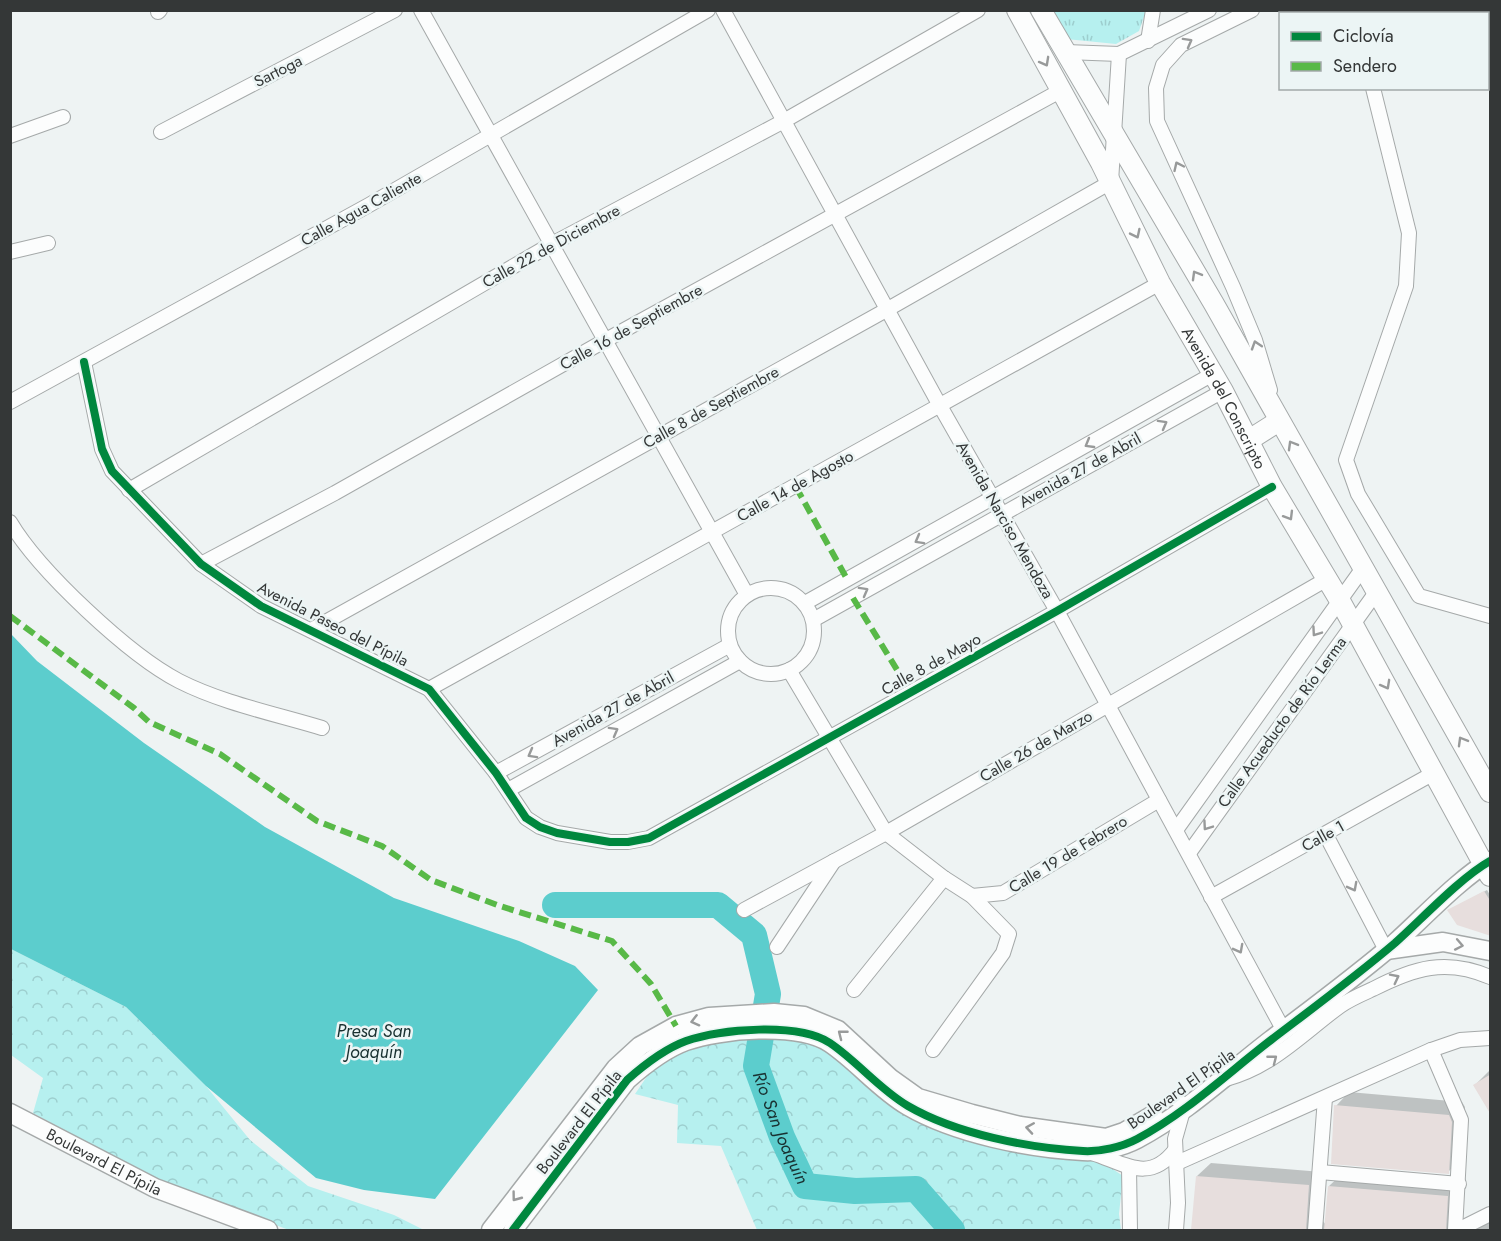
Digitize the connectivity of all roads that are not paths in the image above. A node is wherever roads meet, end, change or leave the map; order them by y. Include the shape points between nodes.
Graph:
1 (395, 10) edge
2 (421, 10) edge
3 (708, 10) edge
4 (723, 10) edge
5 (978, 10) edge
6 (1017, 10) edge
7 (1041, 10) edge
8 (1153, 10) edge
9 (1209, 10) edge
10 (1252, 10) edge
11 (1148, 41) junction
12 (1066, 52) junction
13 (1119, 54) junction
14 (1060, 90) junction
15 (1373, 90) edge
16 (63, 117) dead end
17 (782, 122) junction
18 (161, 132) dead end
19 (1113, 132) junction
20 (10, 136) edge
21 (491, 136) junction
22 (1111, 182) junction
23 (834, 214) junction
24 (48, 243) dead end
25 (550, 245) junction
26 (10, 252) edge
27 (1160, 283) junction
28 (888, 309) junction
29 (606, 340) junction
30 (84, 362) junction
31 (1213, 374) junction
32 (1222, 391) junction
33 (10, 402) edge
34 (939, 404) junction
35 (1279, 421) junction
36 (660, 436) junction
37 (1249, 440) junction
38 (1272, 488) junction
39 (129, 490) junction
40 (992, 499) junction
41 (1002, 514) junction
42 (10, 522) edge
43 (712, 532) junction
44 (201, 564) junction
45 (1363, 568) junction
46 (1327, 579) junction
47 (1377, 591) junction
48 (747, 595) junction
49 (1339, 599) junction
50 (805, 603) junction
51 (1057, 611) junction
52 (1491, 616) edge
53 (813, 620) junction
54 (1352, 624) junction
55 (310, 630) junction
56 (730, 645) junction
57 (740, 661) junction
58 (789, 670) junction
59 (429, 689) junction
60 (1108, 705) junction
61 (322, 728) dead end
62 (828, 738) junction
63 (496, 773) junction
64 (1434, 774) junction
65 (508, 790) junction
66 (1491, 792) edge
67 (1159, 800) junction
68 (1176, 830) junction
69 (886, 833) junction
70 (1326, 835) junction
71 (596, 840) joint
72 (1188, 853) junction
73 (836, 859) junction
74 (1488, 867) edge
75 (944, 878) junction
76 (972, 896) junction
77 (1211, 897) junction
78 (744, 910) dead end
79 (777, 947) dead end
80 (1386, 950) junction
81 (1491, 951) edge
82 (1491, 977) edge
83 (854, 990) dead end
84 (775, 1021) junction
85 (752, 1022) junction
86 (1282, 1027) junction
87 (1491, 1038) edge
88 (933, 1050) dead end
89 (1431, 1050) junction
90 (1220, 1081) junction
91 (1325, 1098) junction
92 (1181, 1104) junction
93 (10, 1113) edge
94 (10, 1122) edge
95 (1086, 1151) junction
96 (1176, 1157) junction
97 (1129, 1168) junction
98 (1320, 1172) junction
99 (1459, 1184) junction
100 (153, 1191) junction
101 (1491, 1214) edge
102 (1173, 1229) edge
103 (247, 1230) edge
104 (268, 1230) edge
105 (491, 1230) edge
106 (513, 1230) edge
107 (1130, 1230) edge
108 (1315, 1230) edge
109 (1457, 1230) edge

1 - 18 street, Sartoga
2 - 21 street
3 - 21 street, Calle Agua Caliente
4 - 17 street, Avenida Narciso Mendoza
5 - 17 street, Calle 22 de Diciembre
6 -> 14 main road, Avenida del Conscripto
7 - 12 main road
8 - 11 street
9 - 11 street
35 -> 10 street via 1251,330 1157,121 1156,88 1163,64 1181,45
11 - 13 street
12 - 13 street
12 - 19 main road
13 - 19 street
14 - 22 main road, Avenida del Conscripto
14 - 23 street, Calle 16 de Septiembre
15 - 52 street via 1409,233 1406,286 1346,460 1358,494 1419,596
16 - 20 street
17 - 23 street, Avenida Narciso Mendoza
17 - 25 street, Calle 22 de Diciembre
19 - 22 street
35 -> 19 main road
21 - 25 street
21 - 30 street, Calle Agua Caliente
22 -> 27 main road, Avenida del Conscripto
22 - 28 street, Calle 8 de Septiembre
23 - 28 street, Avenida Narciso Mendoza
23 - 29 street, Calle 16 de Septiembre
24 - 26 street
25 - 29 street
25 - 39 street, Calle 22 de Diciembre
27 - 31 main road, Avenida del Conscripto
27 - 34 street, Calle 14 de Agosto
28 - 34 street, Avenida Narciso Mendoza
28 - 36 street, Calle 8 de Septiembre
29 - 36 street
29 - 44 street, Calle 16 de Septiembre
30 - 33 street, Calle Agua Caliente
30 - 39 street, Avenida Paseo del Pípila via 102,450 112,471
31 - 32 main road, Avenida del Conscripto
31 -> 40 street, Avenida 27 de Abril
32 - 37 main road, Avenida del Conscripto
41 -> 32 street, Avenida 27 de Abril
34 - 40 street, Avenida Narciso Mendoza
34 - 43 street, Calle 14 de Agosto
35 - 37 main road
45 -> 35 main road
36 - 43 street
36 - 55 street, Calle 8 de Septiembre
37 - 38 main road, Avenida del Conscripto
38 -> 46 main road, Avenida del Conscripto
38 - 51 street, Calle 8 de Mayo
39 - 44 street, Avenida Paseo del Pípila
40 - 41 street, Avenida Narciso Mendoza
40 -> 50 street, Avenida 27 de Abril
41 - 51 street, Avenida Narciso Mendoza
53 -> 41 street, Avenida 27 de Abril
42 - 61 street via 33,554 76,599 154,666 216,696
43 - 48 street
43 - 59 street, Calle 14 de Agosto
44 - 55 street, Avenida Paseo del Pípila via 261,606
45 - 47 main road
45 - 49 street, Calle Acueducto de Río Lerma
46 - 49 main road, Avenida del Conscripto
46 - 60 street, Calle 26 de Marzo
47 - 54 street, Calle Acueducto de Río Lerma
66 -> 47 main road
48 - 50 street via 761,588 778,588 792,592
48 - 56 street via 730,617
49 - 54 main road, Avenida del Conscripto
49 -> 68 street, Calle Acueducto de Río Lerma
50 - 53 street
51 - 60 street, Avenida Narciso Mendoza
51 - 62 street, Calle 8 de Mayo
53 - 58 street via 810,650
54 -> 64 main road, Avenida del Conscripto
54 -> 72 street, Calle Acueducto de Río Lerma
55 - 59 street, Avenida Paseo del Pípila
56 - 57 street
56 -> 63 street, Avenida 27 de Abril
57 - 58 street via 763,673
65 -> 57 street, Avenida 27 de Abril
58 - 62 street
59 - 63 street, Avenida Paseo del Pípila
60 - 67 street, Avenida Narciso Mendoza
60 - 69 street, Calle 26 de Marzo
62 - 69 street
62 - 71 street, Calle 8 de Mayo via 649,838 628,842
63 - 65 street, Avenida Paseo del Pípila
64 - 70 street, Calle 1
64 - 74 main road, Avenida del Conscripto
65 - 71 street, Avenida Paseo del Pípila via 526,818 540,827
67 - 68 street, Avenida Narciso Mendoza
67 - 76 street, Calle 19 de Febrero via 1003,892
68 - 72 street, Avenida Narciso Mendoza
69 - 73 street, Calle 26 de Marzo
69 - 75 street
70 - 77 street, Calle 1
70 -> 80 street
72 - 77 street, Avenida Narciso Mendoza
73 - 78 street, Calle 26 de Marzo
73 - 79 street
74 - 80 street, Boulevard El Pípila
75 - 76 street
75 - 83 street
76 - 88 street via 1008,934 1003,953
77 -> 86 street, Avenida Narciso Mendoza
80 -> 81 street via 1443,942
80 - 86 street, Boulevard El Pípila
90 -> 82 street via 1265,1065 1342,1004 1408,971 1442,967 1473,970
84 - 85 street, Boulevard El Pípila
92 -> 84 street, Boulevard El Pípila via 1106,1138 1020,1126 918,1098 838,1030 804,1016
84 - 95 street, Boulevard El Pípila via 828,1041 880,1087 910,1107 963,1129 1020,1143
85 -> 105 street, Boulevard El Pípila via 709,1017 676,1026 640,1046 616,1068
85 - 106 street, Boulevard El Pípila via 686,1041 648,1062 627,1080
86 - 90 street, Boulevard El Pípila
86 - 92 street, Boulevard El Pípila
87 - 89 street via 1460,1040
89 - 91 street
89 - 99 street via 1461,1120
90 - 92 street, Boulevard El Pípila
91 - 96 street
91 - 98 street
92 - 95 street, Boulevard El Pípila via 1138,1139 1122,1146
92 - 96 street
93 - 100 street, Boulevard El Pípila
94 - 100 street, Boulevard El Pípila
95 - 97 street
96 - 97 street via 1150,1168
96 - 102 street
97 - 107 street
98 - 99 street
98 - 108 street
99 - 109 street
100 - 103 street, Boulevard El Pípila
100 - 104 street, Boulevard El Pípila
101 - 109 street

